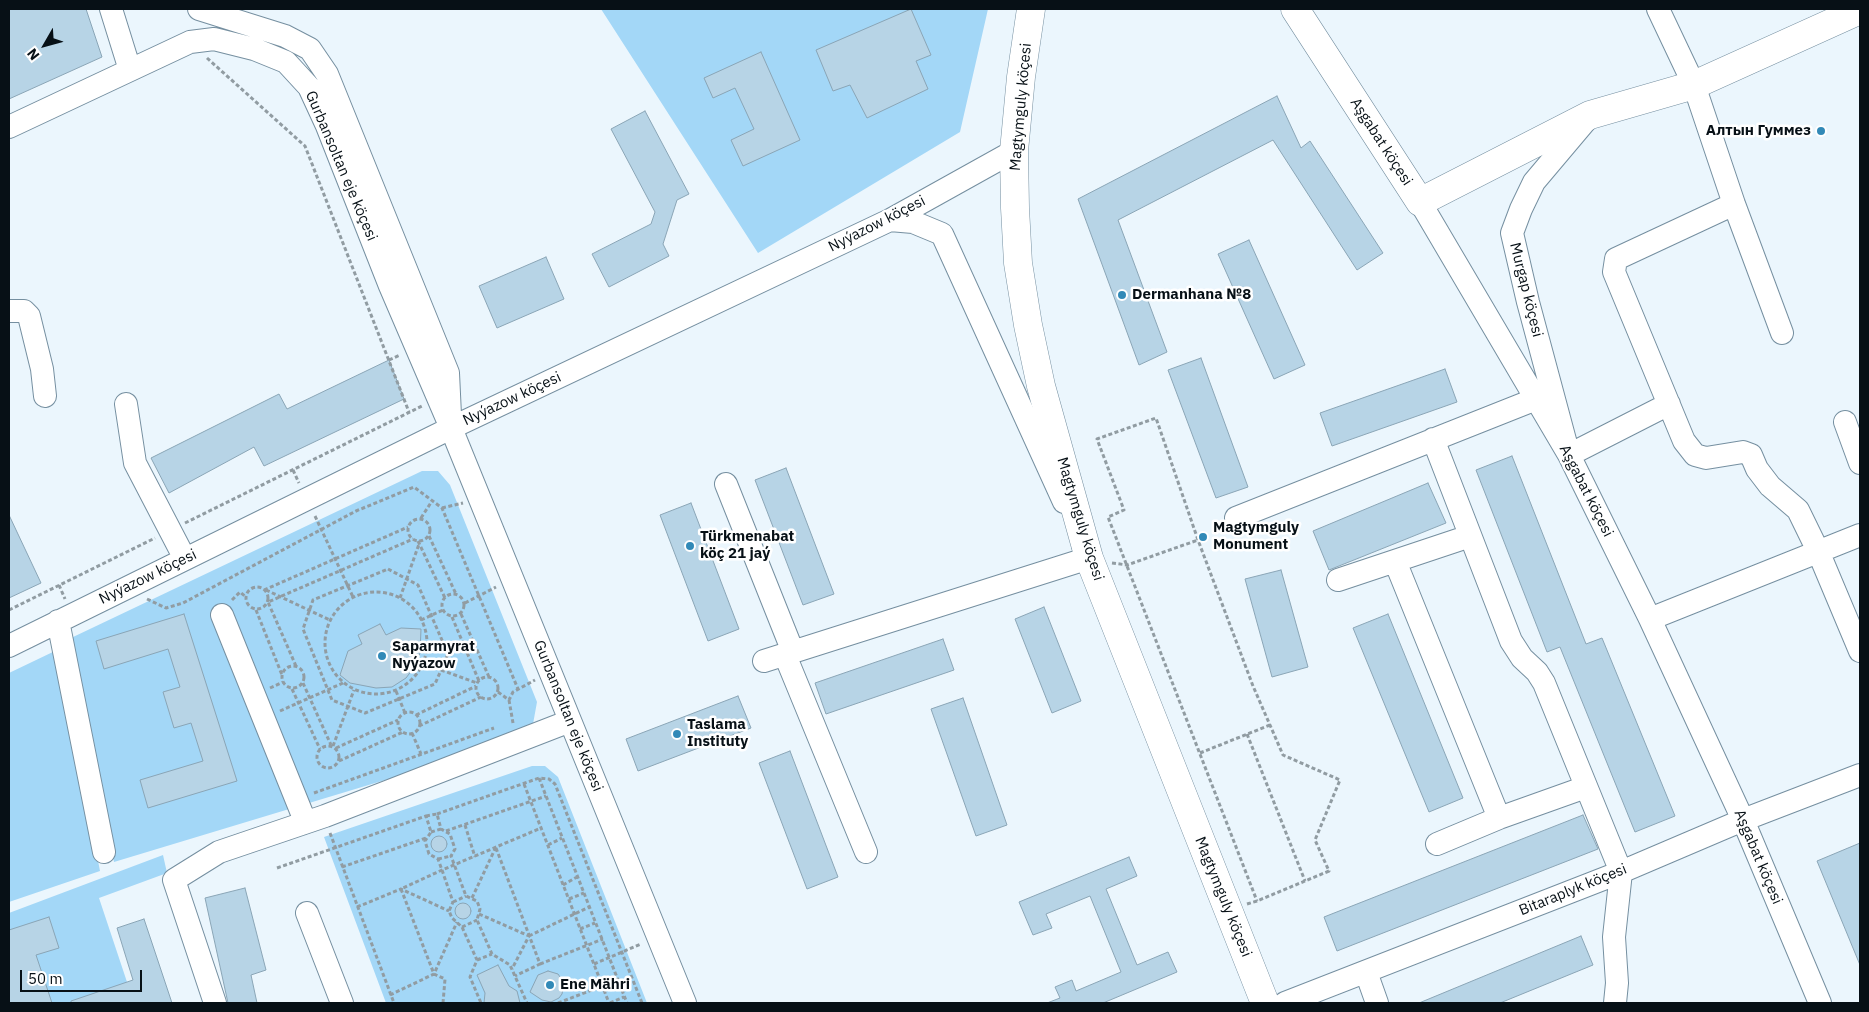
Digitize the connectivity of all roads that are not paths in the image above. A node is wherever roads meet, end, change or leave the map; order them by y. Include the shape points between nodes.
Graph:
1 (111, 9) edge
2 (199, 9) edge
3 (1031, 9) edge
4 (1295, 9) edge
5 (1658, 9) edge
6 (1860, 10) edge
7 (130, 70) junction
8 (1694, 84) junction
9 (1590, 115) junction
10 (9, 127) edge
11 (1014, 151) junction
12 (1420, 202) junction
13 (1734, 204) junction
14 (890, 220) junction
15 (9, 311) edge
16 (1782, 333) dead end
17 (45, 396) dead end
18 (1536, 398) junction
19 (126, 404) dead end
20 (1668, 404) junction
21 (1845, 422) dead end
22 (451, 428) junction
23 (1433, 439) junction
24 (1569, 455) junction
25 (1860, 463) edge
26 (726, 484) dead end
27 (1236, 518) dead end
28 (1860, 535) edge
29 (1470, 536) junction
30 (1818, 551) junction
31 (1090, 558) junction
32 (185, 559) junction
33 (1395, 562) junction
34 (1338, 580) dead end
35 (222, 615) dead end
36 (1650, 619) junction
37 (58, 621) junction
38 (9, 646) edge
39 (1860, 651) edge
40 (780, 656) junction
41 (570, 721) junction
42 (1860, 775) edge
43 (1586, 787) junction
44 (315, 818) junction
45 (1499, 818) junction
46 (1742, 820) junction
47 (1438, 844) dead end
48 (104, 852) dead end
49 (866, 852) dead end
50 (1621, 872) junction
51 (307, 913) dead end
52 (1366, 972) junction
53 (215, 1003) edge
54 (342, 1003) edge
55 (685, 1003) edge
56 (1265, 1003) edge
57 (1285, 1003) edge
58 (1377, 1003) edge
59 (1615, 1003) edge
60 (1820, 1003) edge

1 - 7 street
2 - 22 street, Gurbansoltan eje köçesi via 286,36 310,49 328,74 448,373
3 - 11 main road, Magtymguly köçesi
4 - 12 main road, Aşgabat köçesi
5 - 8 street
6 - 8 main road
7 - 10 street, Gurbansoltan eje köçesi
7 - 22 street, Gurbansoltan eje köçesi via 190,42 214,39 254,49 286,62 309,87
8 - 9 main road
8 - 13 street
9 - 12 main road
9 - 24 street, Murgap köçesi via 1534,182 1512,233
11 - 14 street, Nyýazow köçesi
11 - 31 main road, Magtymguly köçesi via 1018,263 1028,325
12 - 18 street, Aşgabat köçesi
13 - 16 street
13 - 20 street via 1616,259 1614,272
14 - 22 street, Nyýazow köçesi
14 - 31 street via 912,222 942,234
15 - 17 street via 24,310 28,316 42,369
18 - 23 street
18 - 24 street, Aşgabat köçesi
19 - 32 street via 135,463
20 - 24 street
20 - 30 street via 1684,442 1695,455 1706,458 1743,452 1751,455 1770,486 1798,510
21 - 25 street
22 - 32 street, Nyýazow köçesi
22 - 41 street, Gurbansoltan eje köçesi
23 - 27 street
23 - 29 street
24 - 36 street, Aşgabat köçesi
26 - 40 street
28 - 30 street
29 - 33 street
29 - 43 street via 1511,641 1544,683
30 - 36 street
30 - 39 street
31 - 40 street
31 - 56 main road, Magtymguly köçesi
32 - 37 street, Nyýazow köçesi
33 - 34 street
33 - 45 street
35 - 44 street via 296,799
36 - 46 street, Aşgabat köçesi
37 - 38 street, Nyýazow köçesi
37 - 48 street
40 - 49 street
41 - 44 street via 511,729
41 - 55 street, Gurbansoltan eje köçesi
42 - 46 street, Bitaraplyk köçesi
43 - 45 street
43 - 50 street
44 - 53 street via 219,852 174,880
45 - 47 street
46 - 50 street, Bitaraplyk köçesi
46 - 60 street, Aşgabat köçesi
50 - 52 street, Bitaraplyk köçesi
50 - 59 street via 1614,938
51 - 54 street
52 - 57 street, Bitaraplyk köçesi
52 - 58 street

